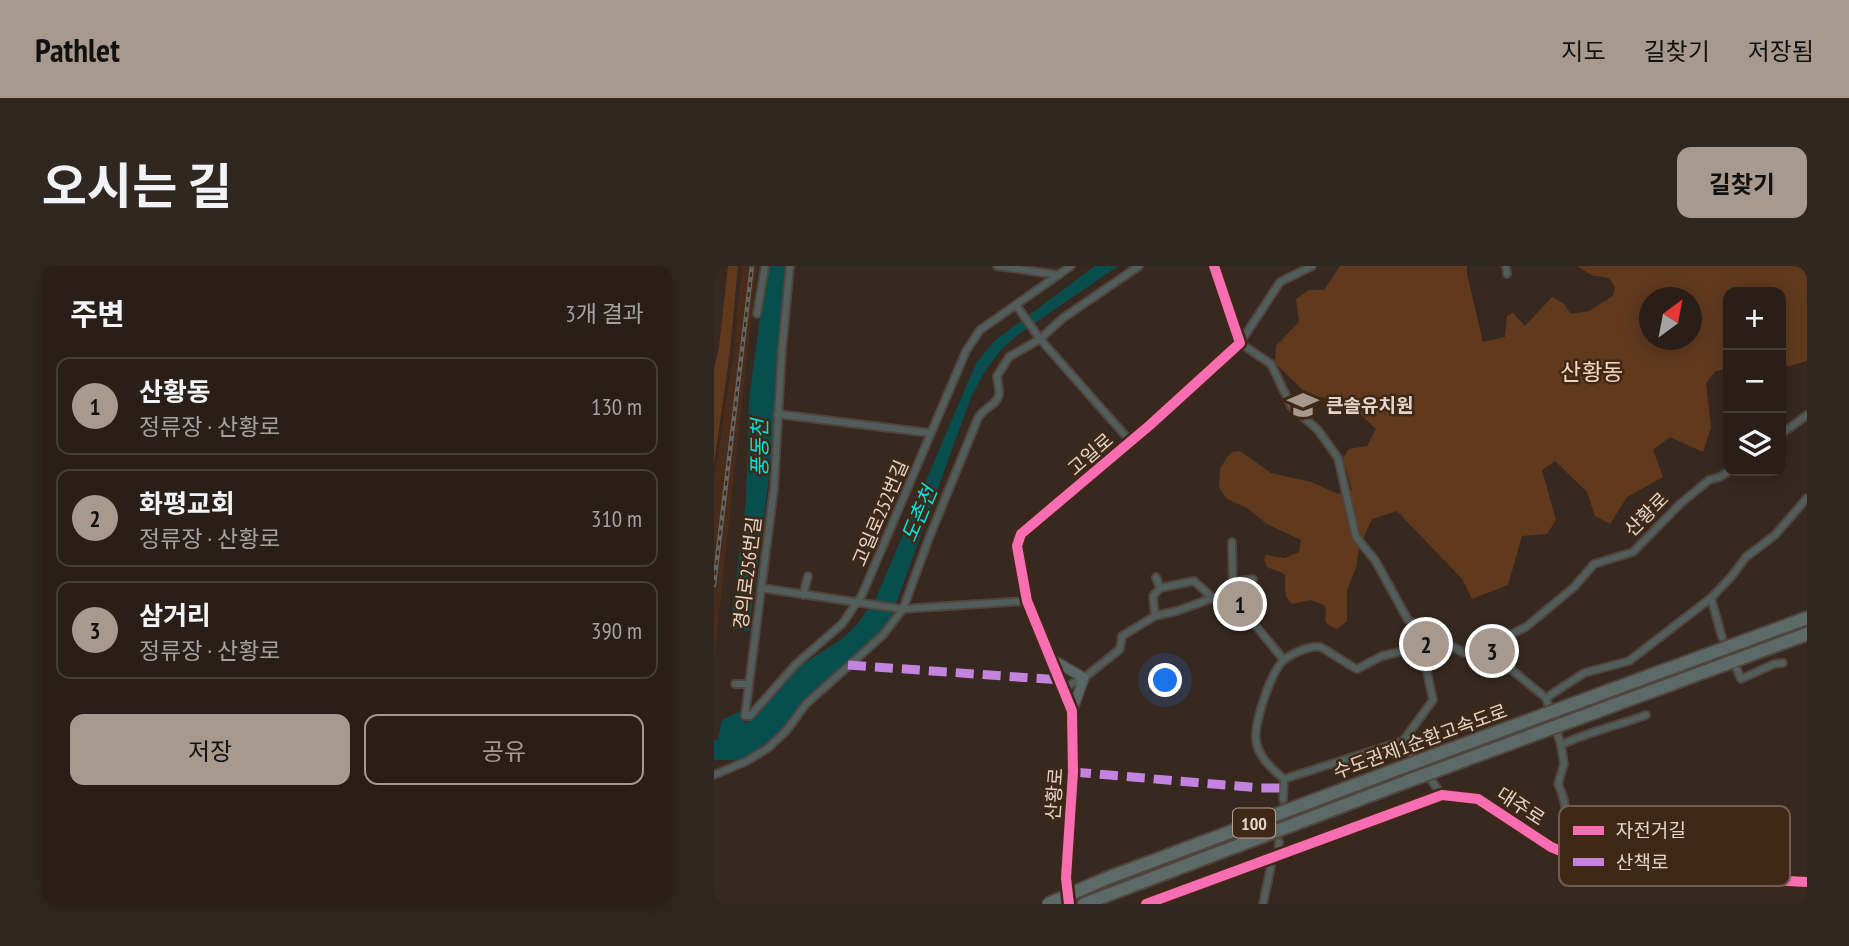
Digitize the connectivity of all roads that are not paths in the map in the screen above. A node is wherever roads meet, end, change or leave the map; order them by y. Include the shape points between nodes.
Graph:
1 (765, 266) edge
2 (790, 266) edge
3 (997, 266) edge
4 (1071, 266) edge
5 (1139, 266) edge
6 (1214, 266) edge
7 (1312, 266) edge
8 (1506, 266) edge
9 (1507, 274) dead end
10 (1059, 275) junction
11 (1018, 308) junction
12 (757, 314) dead end
13 (1039, 337) junction
14 (1240, 343) junction
15 (777, 414) junction
16 (1807, 415) edge
17 (1786, 430) edge
18 (930, 433) junction
19 (1131, 442) junction
20 (1723, 475) edge
21 (1807, 498) edge
22 (1232, 542) dead end
23 (808, 576) dead end
24 (1156, 577) dead end
25 (1253, 579) dead end
26 (1233, 582) junction
27 (761, 588) junction
28 (1160, 588) junction
29 (803, 595) junction
30 (1213, 598) junction
31 (1710, 598) junction
32 (1027, 601) junction
33 (858, 603) junction
34 (1229, 604) junction
35 (903, 609) junction
36 (1155, 616) junction
37 (1807, 618) edge
38 (1807, 634) edge
39 (1722, 637) dead end
40 (1444, 642) junction
41 (1483, 647) junction
42 (1422, 649) junction
43 (1053, 660) junction
44 (1284, 660) junction
45 (1783, 663) dead end
46 (1737, 670) dead end
47 (1084, 678) junction
48 (735, 684) dead end
49 (749, 684) junction
50 (1063, 688) junction
51 (1546, 698) junction
52 (1072, 711) junction
53 (1646, 715) dead end
54 (745, 716) joint
55 (1403, 741) junction
56 (1560, 745) junction
57 (714, 775) edge
58 (1284, 779) junction
59 (1442, 795) junction
60 (1283, 799) tunnel mouth
61 (1565, 806) edge
62 (1279, 842) tunnel mouth
63 (1559, 850) edge
64 (1278, 856) junction
65 (1268, 859) junction
66 (1048, 904) edge
67 (1069, 904) edge
68 (1084, 904) edge
69 (1146, 904) edge
70 (1263, 904) edge

1 - 12 street
2 - 15 street, 경의로256번길
3 - 10 street
4 - 10 street, 고일로252번길
5 - 13 street
6 - 14 street
7 - 14 street, 고일로 via 1280,282
8 - 9 street
10 - 11 street, 고일로252번길
11 - 13 street
11 - 18 street, 고일로252번길 via 973,339
13 - 19 street
13 - 35 street via 1009,357 997,376 998,397 980,413
14 - 19 street, 고일로
14 - 40 street, 산황로 via 1271,364 1291,406 1318,430 1338,458 1356,537 1375,560 1408,621
15 - 18 street, 고일로252번길
15 - 27 street, 경의로256번길 via 774,488
16 - 17 street
18 - 33 street, 고일로252번길
19 - 32 street, 고일로 via 1021,534 1017,546
20 - 41 street, 산황로 via 1709,480 1680,504 1633,552 1594,564 1525,627
21 - 31 street
22 - 26 street
23 - 29 street
24 - 28 street
25 - 26 street
26 - 34 street
27 - 29 street
27 - 49 street, 경의로256번길
28 - 30 street via 1194,581
28 - 36 street via 1153,596
29 - 33 street
30 - 34 street
30 - 36 street
31 - 39 street
31 - 51 street via 1629,660 1584,673
32 - 35 street
32 - 43 street, 고일로
33 - 35 street
33 - 54 street, 고일로252번길 via 750,716
34 - 44 street via 1241,608
35 - 57 street via 883,635 814,696 768,748
36 - 47 street via 1122,636 1120,649
37 - 66 highway, 수도권제1순환고속도로 / 100, bridge via 1105,878
38 - 68 highway, 수도권제1순환고속도로 / 100, bridge
40 - 41 street, 산황로 via 1464,653
40 - 42 street
41 - 51 street
42 - 44 street via 1382,656 1357,669 1320,648 1302,650
42 - 55 street via 1433,700
43 - 47 street
43 - 50 street, 고일로
44 - 58 street via 1274,674 1256,724 1261,755
45 - 46 street via 1741,678
47 - 50 street
47 - 52 street
48 - 49 street
49 - 54 street, 경의로256번길
50 - 52 street, 산황로
51 - 56 street, 대주로
52 - 67 street, 산황로
53 - 56 street
55 - 58 street
55 - 59 street
56 - 61 street, 대주로 via 1564,764 1558,784
58 - 60 street
59 - 63 street, 대주로 via 1478,799
59 - 64 street, 대주로
62 - 64 street
64 - 65 street, 대주로
65 - 69 street, 대주로
65 - 70 street via 1271,866

